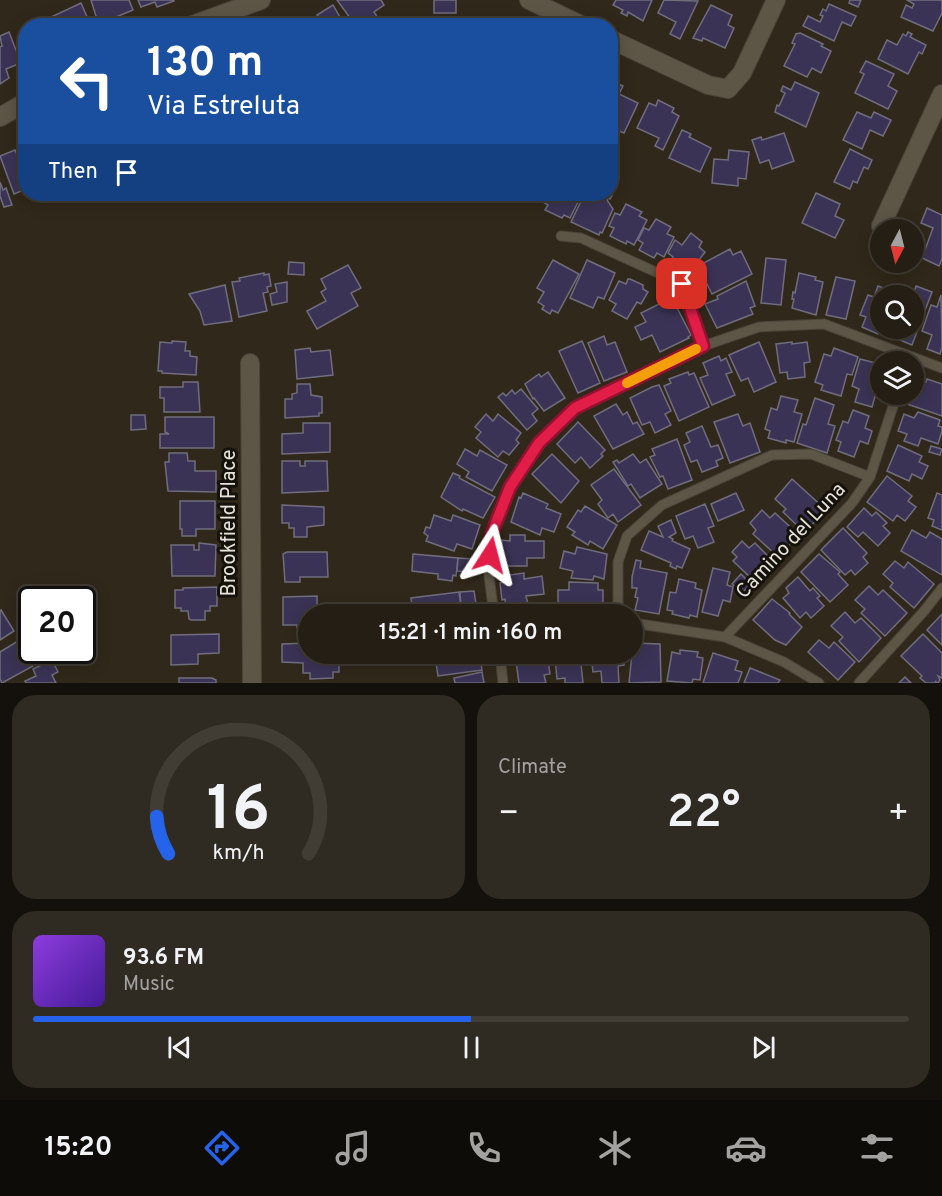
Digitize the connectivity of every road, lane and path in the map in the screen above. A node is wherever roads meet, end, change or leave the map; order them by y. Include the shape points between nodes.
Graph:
1 (261, 0) edge
2 (529, 0) edge
3 (776, 0) edge
4 (212, 18) edge
5 (566, 18) edge
6 (618, 43) edge
7 (942, 94) edge
8 (18, 107) edge
9 (937, 115) edge
10 (0, 117) edge
11 (885, 219) edge
12 (561, 236) dead end
13 (703, 346) junction
14 (890, 351) edge
15 (250, 363) dead end
16 (924, 363) edge
17 (942, 368) edge
18 (893, 405) edge
19 (870, 477) junction
20 (942, 588) edge
21 (493, 604) edge
22 (618, 604) edge
23 (643, 625) edge
24 (724, 637) junction
25 (501, 664) edge
26 (252, 683) edge
27 (503, 683) edge
28 (819, 683) edge
29 (860, 683) edge

1 - 4 street
2 - 5 street
3 - 6 street via 742,73 728,89 708,85
7 - 9 street
8 - 10 street
9 - 11 street
12 - 13 lane via 581,238 682,284
13 - 14 lane via 759,327 824,324
13 - 21 lane via 575,408 539,443 510,487 492,533 489,576
15 - 26 street, Brookfield Place
16 - 17 lane
18 - 19 lane, Camino del Luna
19 - 22 lane via 811,454 772,455 662,505 627,536 618,562
19 - 24 lane, Camino del Luna via 852,503
20 - 29 lane
23 - 24 lane
24 - 28 lane via 784,662
25 - 27 lane

